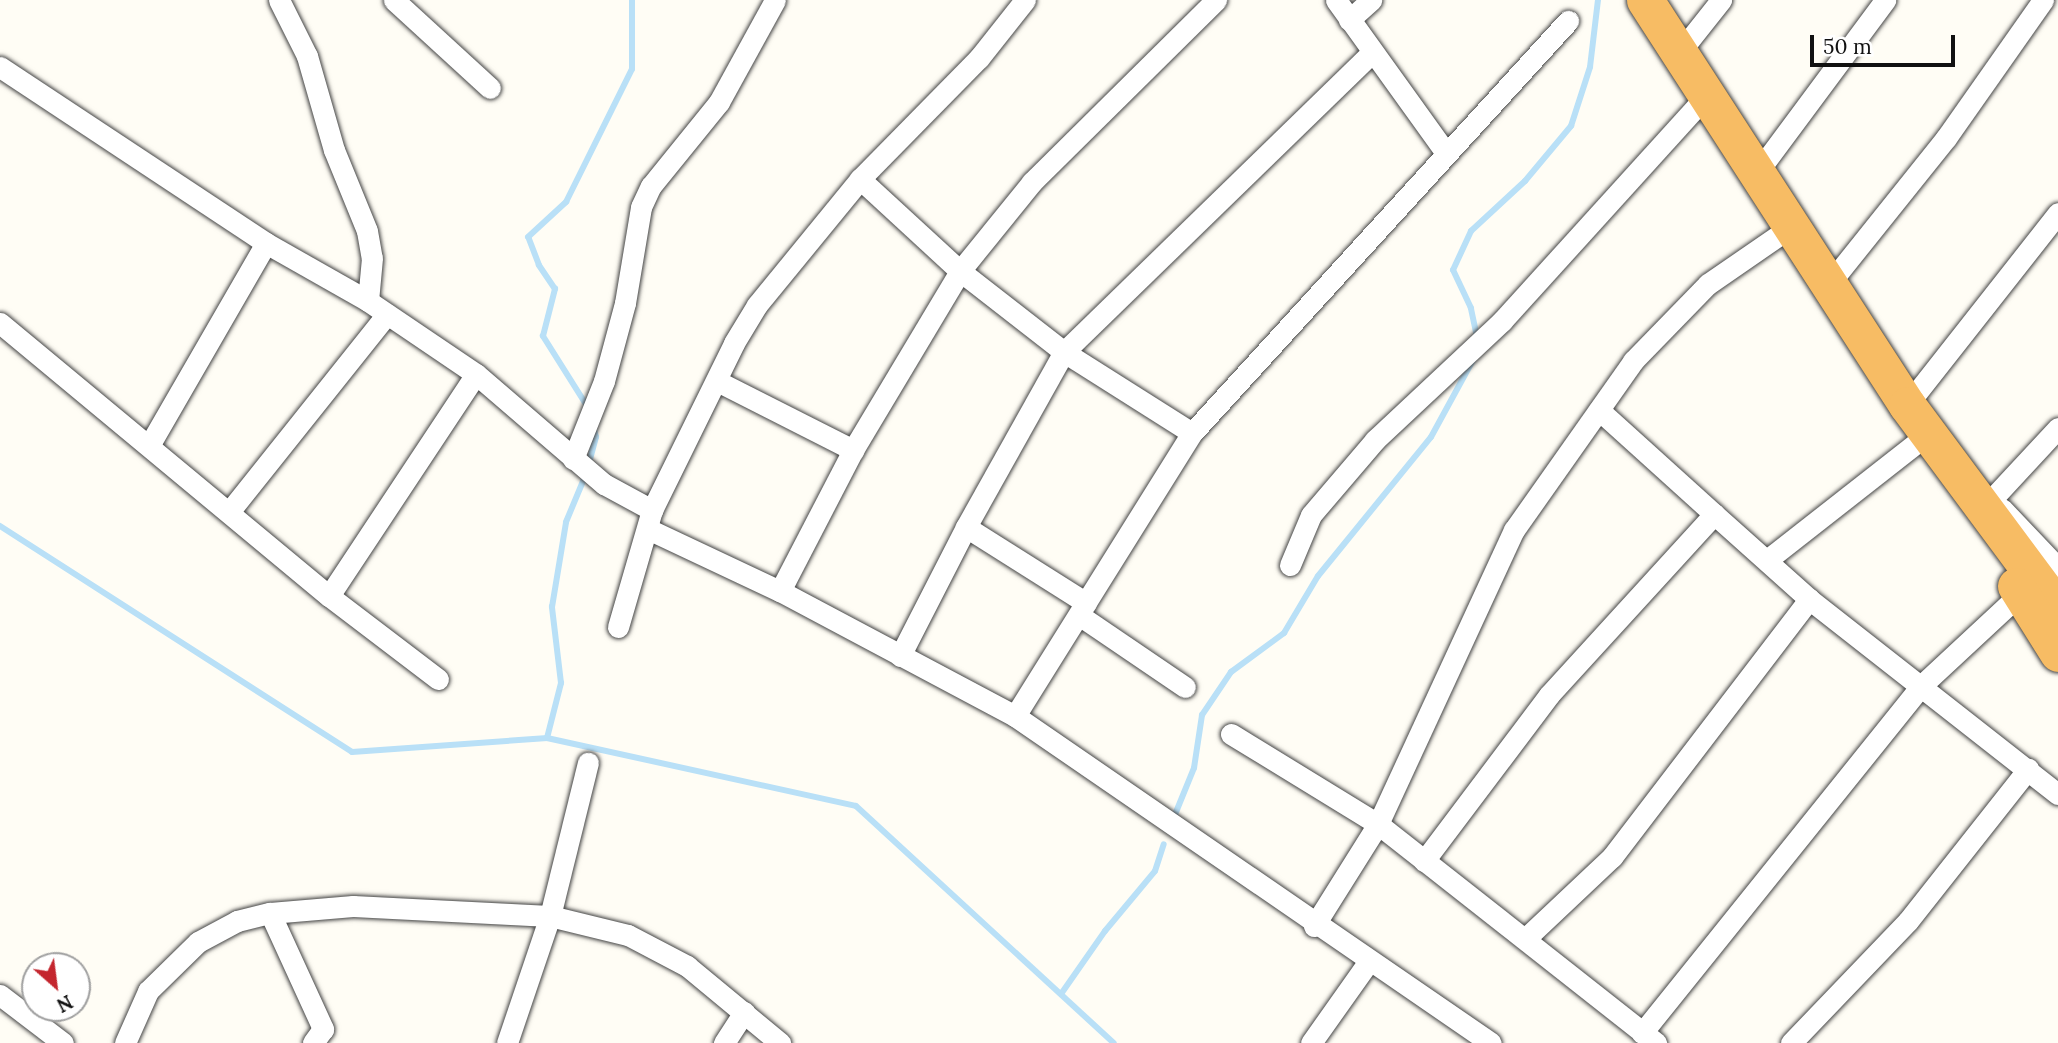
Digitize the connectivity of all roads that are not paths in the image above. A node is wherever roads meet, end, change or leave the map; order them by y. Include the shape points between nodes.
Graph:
1 (279, 0) edge
2 (394, 0) edge
3 (775, 0) edge
4 (1025, 0) edge
5 (1216, 0) edge
6 (1336, 0) edge
7 (1371, 0) edge
8 (1645, 0) edge
9 (1721, 0) edge
10 (1885, 0) edge
11 (2043, 0) edge
12 (2050, 0) edge
13 (2058, 6) edge
14 (1349, 20) junction
15 (1568, 21) dead end
16 (1372, 52) junction
17 (1679, 53) junction
18 (0, 67) edge
19 (490, 88) dead end
20 (1705, 96) junction
21 (1446, 153) junction
22 (1756, 174) junction
23 (860, 179) junction
24 (2058, 213) edge
25 (1793, 226) junction
26 (266, 243) junction
27 (960, 271) junction
28 (1829, 284) junction
29 (368, 301) junction
30 (387, 314) junction
31 (0, 323) edge
32 (1064, 352) junction
33 (476, 374) junction
34 (717, 381) junction
35 (1599, 410) junction
36 (1918, 419) junction
37 (2058, 428) edge
38 (1192, 433) junction
39 (150, 444) junction
40 (853, 450) junction
41 (573, 459) junction
42 (1983, 500) junction
43 (229, 512) junction
44 (1714, 514) junction
45 (650, 519) junction
46 (965, 527) junction
47 (1767, 560) junction
48 (1290, 565) dead end
49 (2058, 568) edge
50 (780, 590) junction
51 (2020, 594) junction
52 (330, 596) junction
53 (1808, 598) junction
54 (2058, 608) edge
55 (1083, 609) junction
56 (618, 627) dead end
57 (2058, 653) edge
58 (900, 656) junction
59 (438, 679) dead end
60 (1922, 685) junction
61 (1185, 687) dead end
62 (1016, 716) junction
63 (1231, 734) dead end
64 (588, 763) dead end
65 (2028, 769) junction
66 (2058, 794) edge
67 (1378, 824) junction
68 (1424, 861) junction
69 (270, 913) junction
70 (550, 916) junction
71 (1314, 926) junction
72 (1525, 939) junction
73 (1368, 961) junction
74 (0, 995) edge
75 (744, 1012) junction
76 (1649, 1038) edge
77 (58, 1042) edge
78 (125, 1043) edge
79 (313, 1043) edge
80 (507, 1043) edge
81 (724, 1043) edge
82 (780, 1043) edge
83 (1311, 1043) edge
84 (1491, 1043) edge
85 (1791, 1043) edge

1 - 29 street via 307,56 334,150 367,231 372,258
2 - 19 street
3 - 41 street via 719,102 651,186 641,207 625,303 604,381
4 - 23 street via 956,83
5 - 27 street via 1032,182
6 - 14 street
7 - 14 street
8 - 17 highway
9 - 17 street
10 - 22 street
11 - 28 street via 1946,138
12 - 13 street
14 - 16 street
15 - 21 street
16 - 21 street
16 - 32 street
17 - 20 highway
18 - 26 street
20 - 22 highway
20 - 48 street via 1503,321 1375,440 1311,515
21 - 38 street
22 - 25 highway
23 - 27 street
23 - 34 street via 757,305
24 - 36 street
25 - 28 highway
25 - 35 street via 1708,284 1633,361
26 - 29 street
26 - 39 street
27 - 32 street
27 - 40 street
28 - 36 highway
29 - 30 street
30 - 33 street
30 - 43 street
31 - 39 street
32 - 38 street
32 - 46 street
33 - 41 street
33 - 52 street
34 - 40 street
34 - 45 street
35 - 44 street
35 - 67 street via 1514,530
36 - 42 highway
36 - 47 street
37 - 42 street
38 - 55 street
39 - 43 street
40 - 50 street
41 - 45 street
42 - 49 street
42 - 51 highway
42 - 54 highway
43 - 52 street
44 - 47 street
44 - 68 street via 1549,695
45 - 50 street
45 - 56 street
46 - 55 street
46 - 58 street
47 - 53 street
50 - 58 street
51 - 57 highway
51 - 60 street
52 - 59 street
53 - 60 street
53 - 72 street via 1612,857
55 - 61 street
55 - 62 street
58 - 62 street
60 - 65 street
60 - 76 street
62 - 71 street
63 - 67 street
64 - 70 street
65 - 66 street
65 - 85 street via 1908,921
67 - 68 street
67 - 71 street
68 - 72 street
69 - 70 street via 353,906
69 - 78 street via 237,921 198,942 171,966 148,991
69 - 79 street via 323,1029
70 - 75 street via 649,943 687,966
70 - 80 street
71 - 73 street
72 - 76 street
73 - 83 street
73 - 84 street
74 - 77 street
75 - 81 street
75 - 82 street

